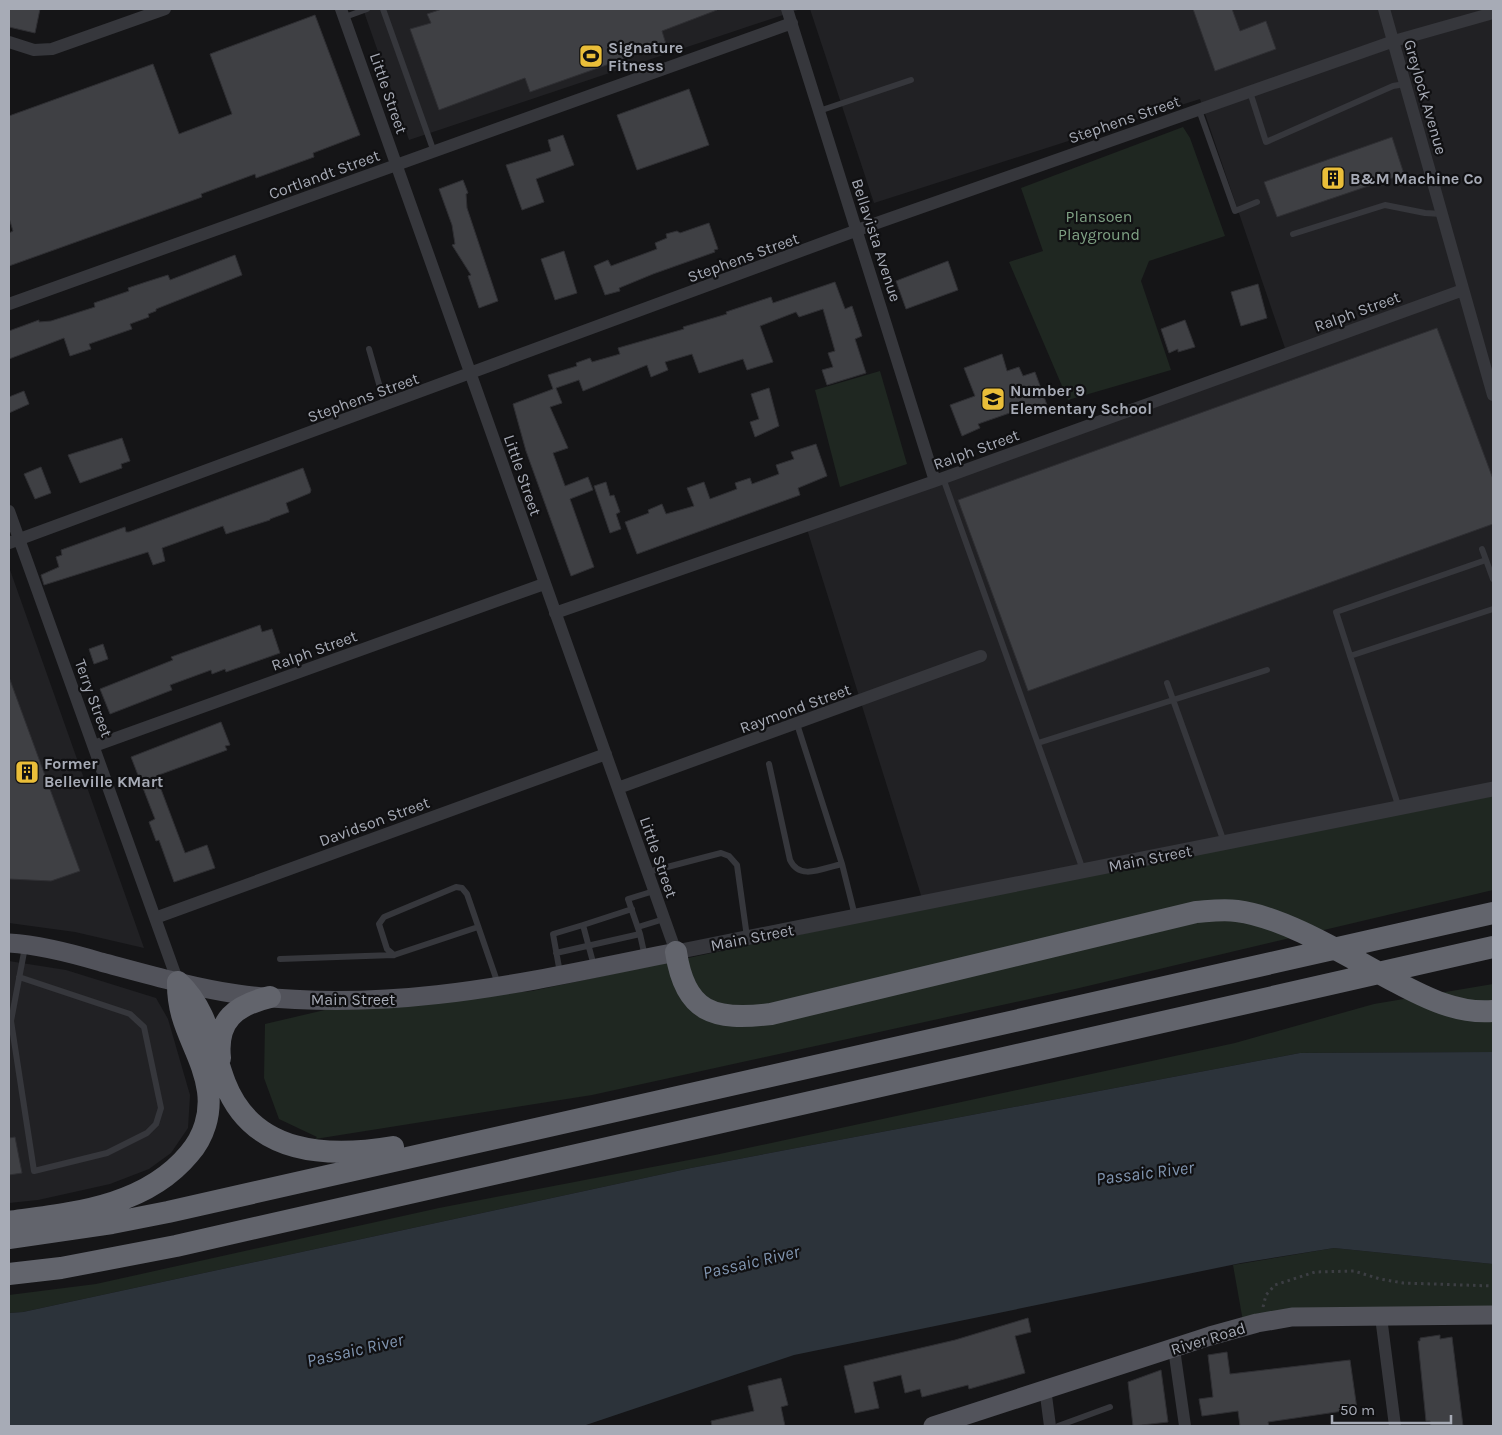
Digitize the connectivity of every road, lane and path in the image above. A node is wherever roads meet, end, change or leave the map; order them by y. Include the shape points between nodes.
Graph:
1 (165, 9) edge
2 (367, 9) edge
3 (383, 9) edge
4 (787, 9) edge
5 (1384, 9) edge
6 (343, 13) edge
7 (1493, 13) edge
8 (792, 23) junction
9 (1394, 41) junction
10 (9, 42) edge
11 (911, 80) dead end
12 (1406, 84) junction
13 (1250, 92) junction
14 (1199, 110) junction
15 (819, 111) junction
16 (434, 152) junction
17 (397, 165) junction
18 (1257, 202) dead end
19 (1442, 214) junction
20 (858, 232) junction
21 (1293, 234) dead end
22 (1464, 290) junction
23 (9, 304) edge
24 (369, 349) dead end
25 (470, 374) junction
26 (1493, 395) edge
27 (385, 406) junction
28 (939, 480) junction
29 (9, 511) edge
30 (14, 541) edge
31 (1482, 549) dead end
32 (1486, 560) junction
33 (1493, 579) edge
34 (544, 584) junction
35 (1493, 609) edge
36 (555, 613) junction
37 (981, 656) dead end
38 (1350, 656) junction
39 (1267, 670) dead end
40 (1167, 683) dead end
41 (1173, 701) junction
42 (797, 724) junction
43 (1038, 743) junction
44 (94, 746) junction
45 (606, 754) junction
46 (769, 764) dead end
47 (618, 788) junction
48 (1493, 789) edge
49 (1399, 809) junction
50 (1224, 844) junction
51 (842, 864) junction
52 (1084, 871) junction
53 (648, 872) junction
54 (654, 891) junction
55 (632, 910) junction
56 (1493, 913) edge
57 (855, 917) junction
58 (154, 918) junction
59 (664, 919) junction
60 (583, 925) junction
61 (478, 927) junction
62 (638, 927) junction
63 (640, 934) junction
64 (747, 938) junction
65 (17, 944) edge
66 (589, 946) junction
67 (1493, 947) edge
68 (676, 952) junction
69 (556, 953) junction
70 (394, 956) junction
71 (646, 958) junction
72 (280, 959) dead end
73 (595, 968) junction
74 (560, 976) junction
75 (19, 977) junction
76 (178, 982) junction
77 (9, 984) edge
78 (17, 985) junction
79 (500, 987) junction
80 (270, 998) junction
81 (1493, 1011) edge
82 (10, 1022) edge
83 (225, 1083) junction
84 (699, 1092) junction
85 (9, 1222) edge
86 (9, 1238) edge
87 (9, 1274) edge
88 (1493, 1286) edge
89 (1493, 1315) edge
90 (1381, 1317) junction
91 (1263, 1322) junction
92 (1174, 1349) junction
93 (1045, 1388) junction
94 (1110, 1407) dead end
95 (933, 1426) edge
96 (1050, 1426) edge
97 (1058, 1426) edge
98 (1185, 1426) edge
99 (1395, 1426) edge

1 - 10 street via 52,49 34,50
2 - 6 lane
3 - 16 lane
4 - 8 street, Bellavista Avenue
5 - 9 street, Greylock Avenue
6 - 17 street, Little Street
7 - 9 street, Stephens Street
8 - 15 street, Bellavista Avenue
8 - 16 street, Cortlandt Street
9 - 12 street, Greylock Avenue
9 - 13 street, Stephens Street
11 - 15 lane
12 - 13 lane via 1393,86 1266,142
12 - 19 street, Greylock Avenue
13 - 14 street, Stephens Street
14 - 18 lane via 1234,211
14 - 20 street, Stephens Street
15 - 20 street, Bellavista Avenue
16 - 17 street, Cortlandt Street
17 - 23 street, Cortlandt Street
17 - 25 street, Little Street
19 - 21 lane via 1386,204
19 - 22 street, Greylock Avenue
20 - 25 street, Stephens Street
20 - 28 street, Bellavista Avenue
22 - 26 street, Greylock Avenue
22 - 28 street, Ralph Street
24 - 27 lane
25 - 27 street, Stephens Street
25 - 34 street, Little Street
27 - 30 street, Stephens Street
28 - 36 street, Ralph Street
28 - 43 lane
29 - 30 street, Terry Street
30 - 44 street, Terry Street
31 - 32 lane
32 - 33 lane
32 - 38 lane via 1336,612
34 - 36 street, Little Street
34 - 44 street, Ralph Street
35 - 38 lane
36 - 45 street, Little Street
37 - 42 street, Raymond Street
38 - 49 lane
39 - 41 lane
40 - 41 lane
41 - 43 lane
41 - 50 lane
42 - 47 street, Raymond Street
42 - 51 lane
43 - 52 lane
44 - 58 street, Terry Street
45 - 47 street, Little Street
45 - 58 street, Davidson Street
46 - 51 lane via 794,869 804,873
47 - 53 street, Little Street
48 - 49 street, Main Street
49 - 50 street, Main Street
50 - 52 street, Main Street
51 - 57 lane
52 - 57 street, Main Street
53 - 54 street, Little Street
53 - 64 lane via 721,853 729,856 736,865
54 - 55 lane via 628,899
54 - 59 street, Little Street
55 - 60 lane
55 - 62 lane
56 - 84 highway
57 - 64 street, Main Street
58 - 76 street, Terry Street
59 - 62 lane
59 - 68 street, Little Street
60 - 66 lane
60 - 69 lane via 552,934
61 - 70 lane
61 - 70 lane via 467,894 456,887 384,917 380,924 387,948
61 - 79 lane
62 - 63 lane
63 - 66 lane
63 - 71 lane
64 - 68 street, Main Street
65 - 75 lane
65 - 76 main road, Main Street via 55,950
66 - 69 lane
66 - 73 lane
67 - 87 highway via 176,1246
68 - 71 main road, Main Street
68 - 81 highway via 680,978 687,993 699,1004 716,1013 752,1016 1196,912 1238,911 1257,915 1300,933 1416,992 1453,1006
69 - 74 lane
70 - 72 lane
71 - 73 main road, Main Street
73 - 74 main road, Main Street
74 - 79 main road, Main Street
75 - 78 lane
75 - 82 lane via 130,1014 144,1027 161,1108 156,1124 147,1133 107,1153 34,1171
76 - 80 main road, Main Street
76 - 83 highway via 198,1004
76 - 85 highway via 179,1009 203,1072 208,1097 207,1120 192,1151 166,1177 128,1197 83,1211
77 - 78 lane
78 - 82 lane
79 - 80 main road, Main Street via 366,1001
80 - 83 highway via 238,1009 224,1026 219,1049
83 - 84 highway via 245,1117 262,1131 303,1148 339,1153 398,1146
84 - 86 highway via 168,1212
88 - 91 path via 1403,1283 1354,1271 1314,1272 1291,1278 1269,1290 1264,1301
89 - 90 main road, River Road
90 - 91 main road, River Road via 1292,1317
90 - 99 street
91 - 92 main road, River Road
92 - 93 main road, River Road
92 - 98 street
93 - 95 main road, River Road
93 - 96 street
94 - 97 lane

